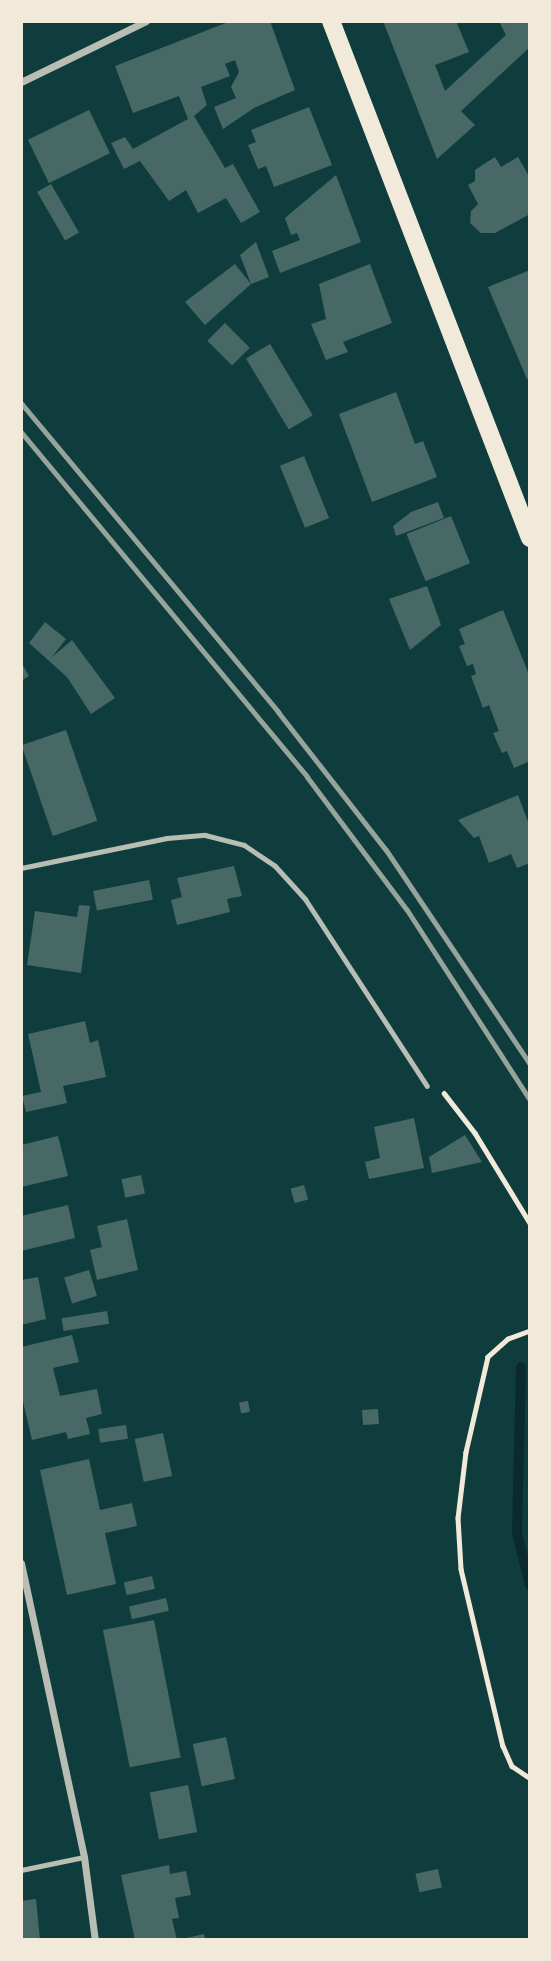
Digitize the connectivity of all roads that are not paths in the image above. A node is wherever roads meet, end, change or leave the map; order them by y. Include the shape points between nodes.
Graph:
1 (146, 21) edge
2 (331, 21) edge
3 (21, 82) edge
4 (530, 538) edge
5 (21, 868) edge
6 (427, 1086) road end
7 (21, 1563) edge
8 (84, 1857) junction
9 (21, 1870) edge
10 (95, 1940) edge

1 - 3 street
2 - 4 main road
5 - 6 lane via 167,838 205,835 244,845 275,866 305,899
7 - 8 street
8 - 9 lane
8 - 10 street

